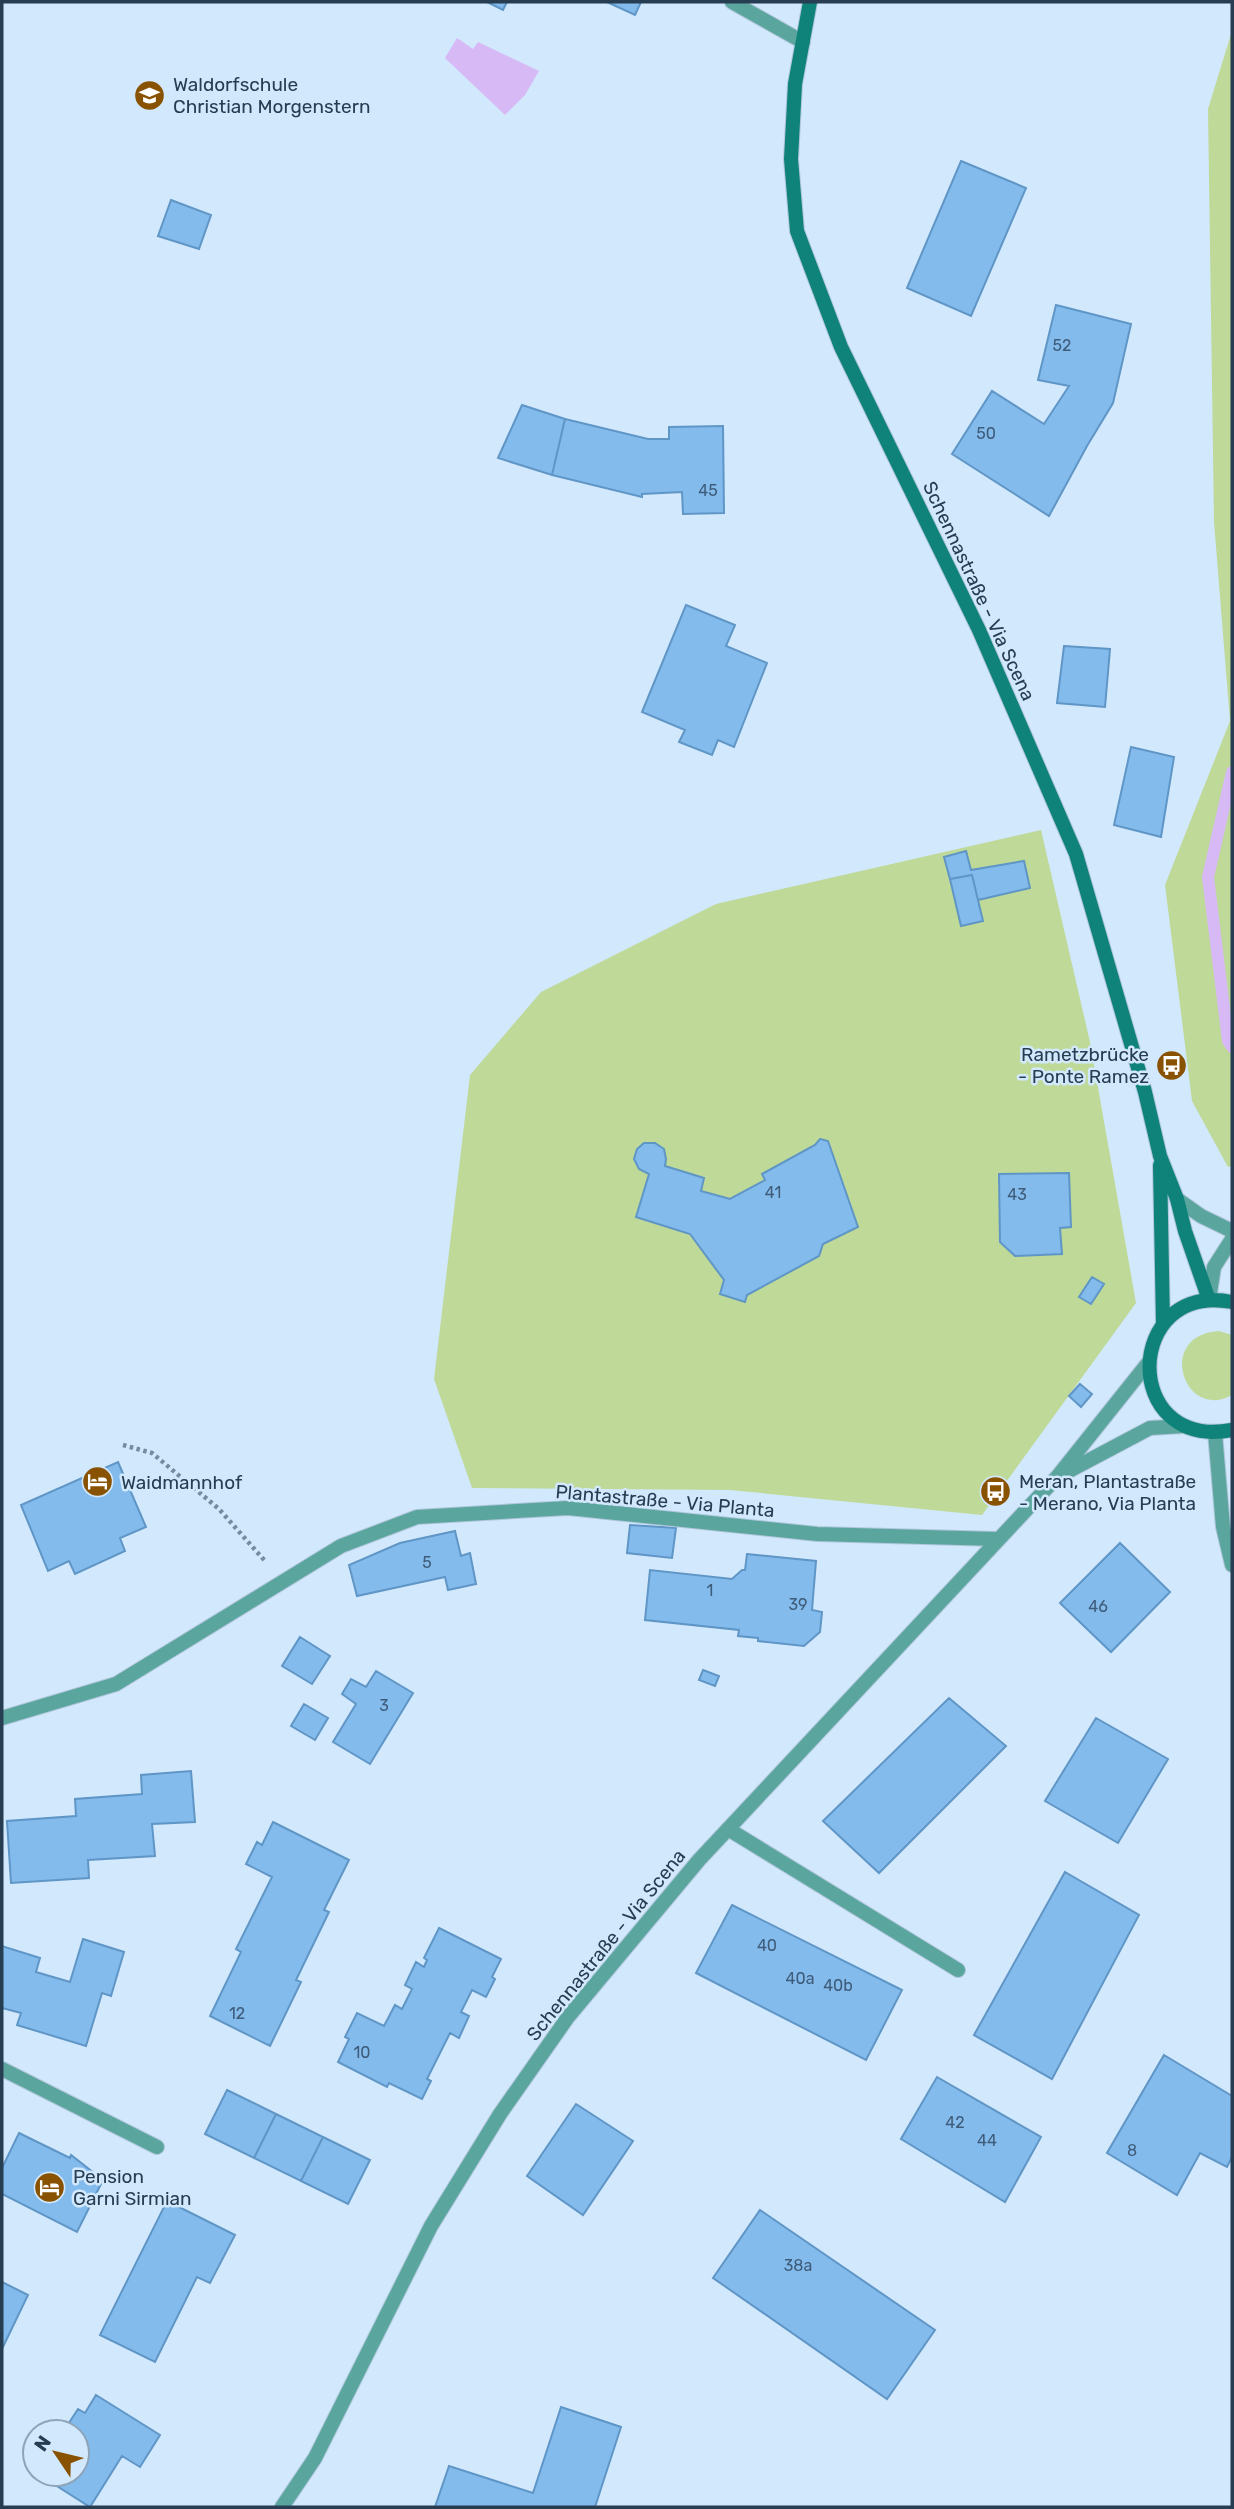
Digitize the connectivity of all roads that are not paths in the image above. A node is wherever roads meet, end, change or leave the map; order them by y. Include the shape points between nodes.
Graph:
1 (732, 2) edge
2 (810, 2) edge
3 (803, 42) junction
4 (1160, 1156) junction
5 (1178, 1199) junction
6 (1232, 1231) edge
7 (1232, 1239) edge
8 (1209, 1300) junction
9 (1232, 1302) edge
10 (1164, 1324) junction
11 (1148, 1363) junction
12 (1184, 1426) junction
13 (1232, 1430) edge
14 (1215, 1433) junction
15 (1057, 1477) junction
16 (997, 1539) junction
17 (1232, 1565) edge
18 (2, 1718) edge
19 (728, 1829) junction
20 (958, 1969) dead end
21 (2, 2069) edge
22 (157, 2147) dead end
23 (282, 2507) edge

1 - 3 street
2 - 3 main road, Schennastraße - Via Scena
3 - 4 main road, Schennastraße - Via Scena via 795,84 791,159 797,231 841,347 979,630 1076,854
4 - 5 main road, Schennastraße - Via Scena
4 - 10 main road, Schennastraße - Via Scena
5 - 6 street
5 - 8 main road, Schennastraße - Via Scena
7 - 8 street via 1214,1267
8 - 9 main road
8 - 10 main road via 1188,1305
10 - 11 main road
11 - 12 main road via 1157,1400
11 - 15 street, Schennastraße - Via Scena
12 - 14 main road
12 - 15 street, Schennastraße - Via Scena via 1150,1428
13 - 14 main road
14 - 17 street via 1222,1515
15 - 16 street, Schennastraße - Via Scena
16 - 18 street, Plantastraße - Via Planta via 817,1534 568,1508 417,1517 341,1546 116,1684
16 - 19 street, Schennastraße - Via Scena
19 - 20 street
19 - 23 street, Schennastraße - Via Scena via 568,2018 500,2114 431,2227 315,2458
21 - 22 street

